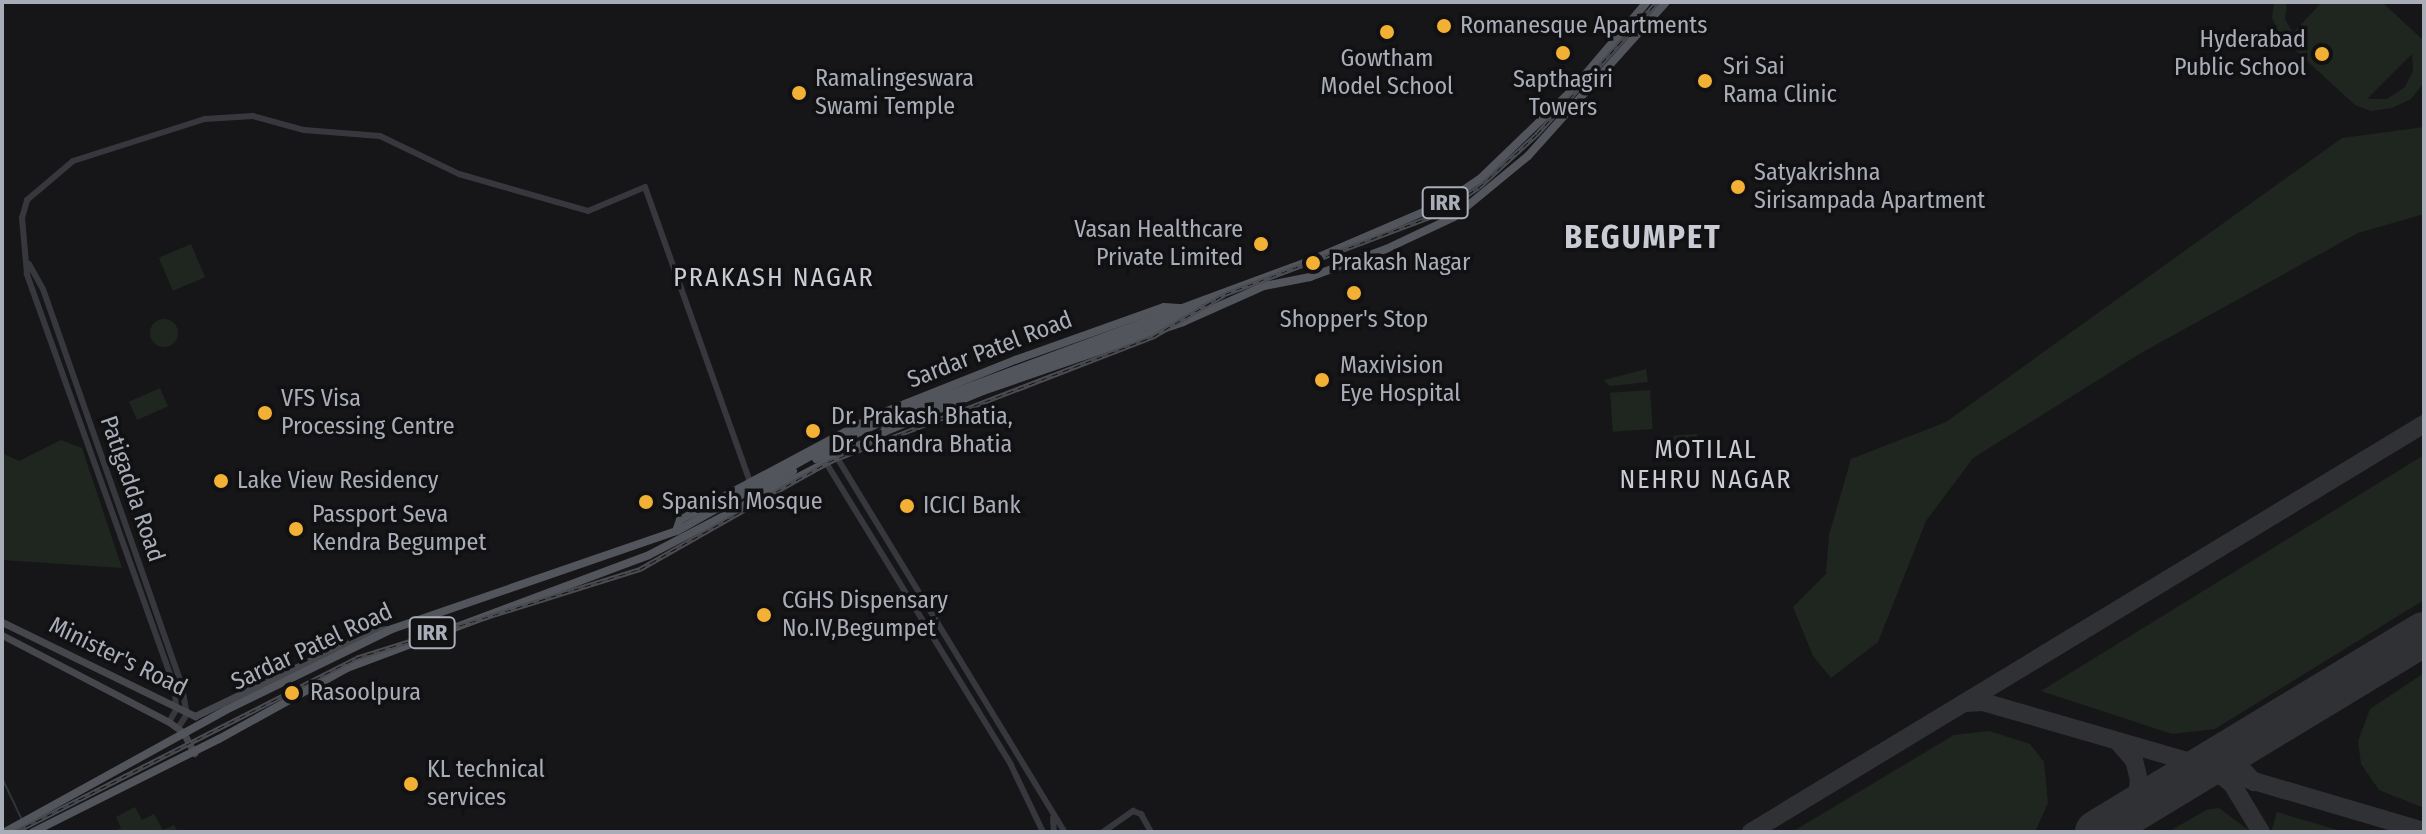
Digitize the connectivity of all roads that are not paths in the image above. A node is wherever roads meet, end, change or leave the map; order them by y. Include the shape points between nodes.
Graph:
1 (1647, 2) edge
2 (1666, 2) edge
3 (29, 264) junction
4 (1223, 302) junction
5 (1179, 308) junction
6 (1171, 315) junction
7 (65, 352) junction
8 (56, 355) junction
9 (877, 415) junction
10 (884, 434) junction
11 (820, 444) junction
12 (837, 457) junction
13 (826, 462) junction
14 (804, 474) junction
15 (750, 482) junction
16 (872, 511) junction
17 (860, 517) junction
18 (678, 535) junction
19 (2, 622) edge
20 (392, 629) junction
21 (2, 635) edge
22 (950, 635) junction
23 (938, 642) junction
24 (178, 688) junction
25 (176, 710) junction
26 (187, 714) junction
27 (169, 722) junction
28 (181, 730) junction
29 (194, 753) junction
30 (1022, 758) junction
31 (1011, 765) junction
32 (1046, 804) junction
33 (1035, 810) junction
34 (1052, 815) junction
35 (5, 832) edge
36 (33, 832) edge
37 (1043, 832) edge
38 (1054, 832) edge
39 (1065, 832) edge
40 (1103, 832) edge
41 (1151, 832) edge

1 - 5 main road, Sardar Patel Road / IRR via 1572,90 1481,178 1449,201 1349,246
2 - 4 main road, Sardar Patel Road / IRR via 1528,156 1454,217 1360,259
3 - 7 street, Patigadda Road
3 - 8 street, Patigadda Road via 27,274
3 - 15 street, Patigadda Road via 22,230 27,200 73,161 205,119 253,116 304,130 380,136 459,174 588,211 645,187
4 - 6 main road, IRR
4 - 10 main road, Sardar Patel Road / IRR via 1183,322 983,391
5 - 6 main road, IRR
5 - 9 main road, Sardar Patel Road / IRR via 1164,307
6 - 18 main road, IRR via 873,431
7 - 8 street
7 - 24 street, Patigadda Road
8 - 24 street, Patigadda Road
9 - 10 main road
9 - 11 main road, Sardar Patel Road / IRR
10 - 12 main road, Sardar Patel Road / IRR
11 - 14 main road via 794,462
11 - 15 main road, Sardar Patel Road / IRR
12 - 13 main road, Sardar Patel Road / IRR
12 - 16 street
13 - 14 main road, Sardar Patel Road / IRR
13 - 17 street
14 - 18 main road, Sardar Patel Road / IRR
15 - 18 main road, Sardar Patel Road / IRR via 680,520
16 - 17 street
16 - 22 street
17 - 23 street
18 - 20 main road, Sardar Patel Road / IRR
18 - 29 main road, Sardar Patel Road / IRR via 525,604 377,654
19 - 25 main road, Minister's Road
20 - 26 main road, Minister's Road via 374,630 200,716
20 - 28 main road, Sardar Patel Road / IRR
21 - 27 main road, Minister's Road
22 - 23 street
22 - 30 street
23 - 31 street
24 - 25 street, Patigadda Road
24 - 26 street, Patigadda Road
25 - 26 main road, Minister's Road
25 - 27 street
26 - 28 street
27 - 28 main road, Minister's Road
28 - 29 main road
28 - 35 main road, Sardar Patel Road / IRR
29 - 36 main road, Sardar Patel Road / IRR
30 - 31 street
30 - 32 street
31 - 33 street
32 - 33 street
32 - 34 street
33 - 37 street
34 - 38 street
34 - 39 street
40 - 41 street via 1133,811 1141,814

